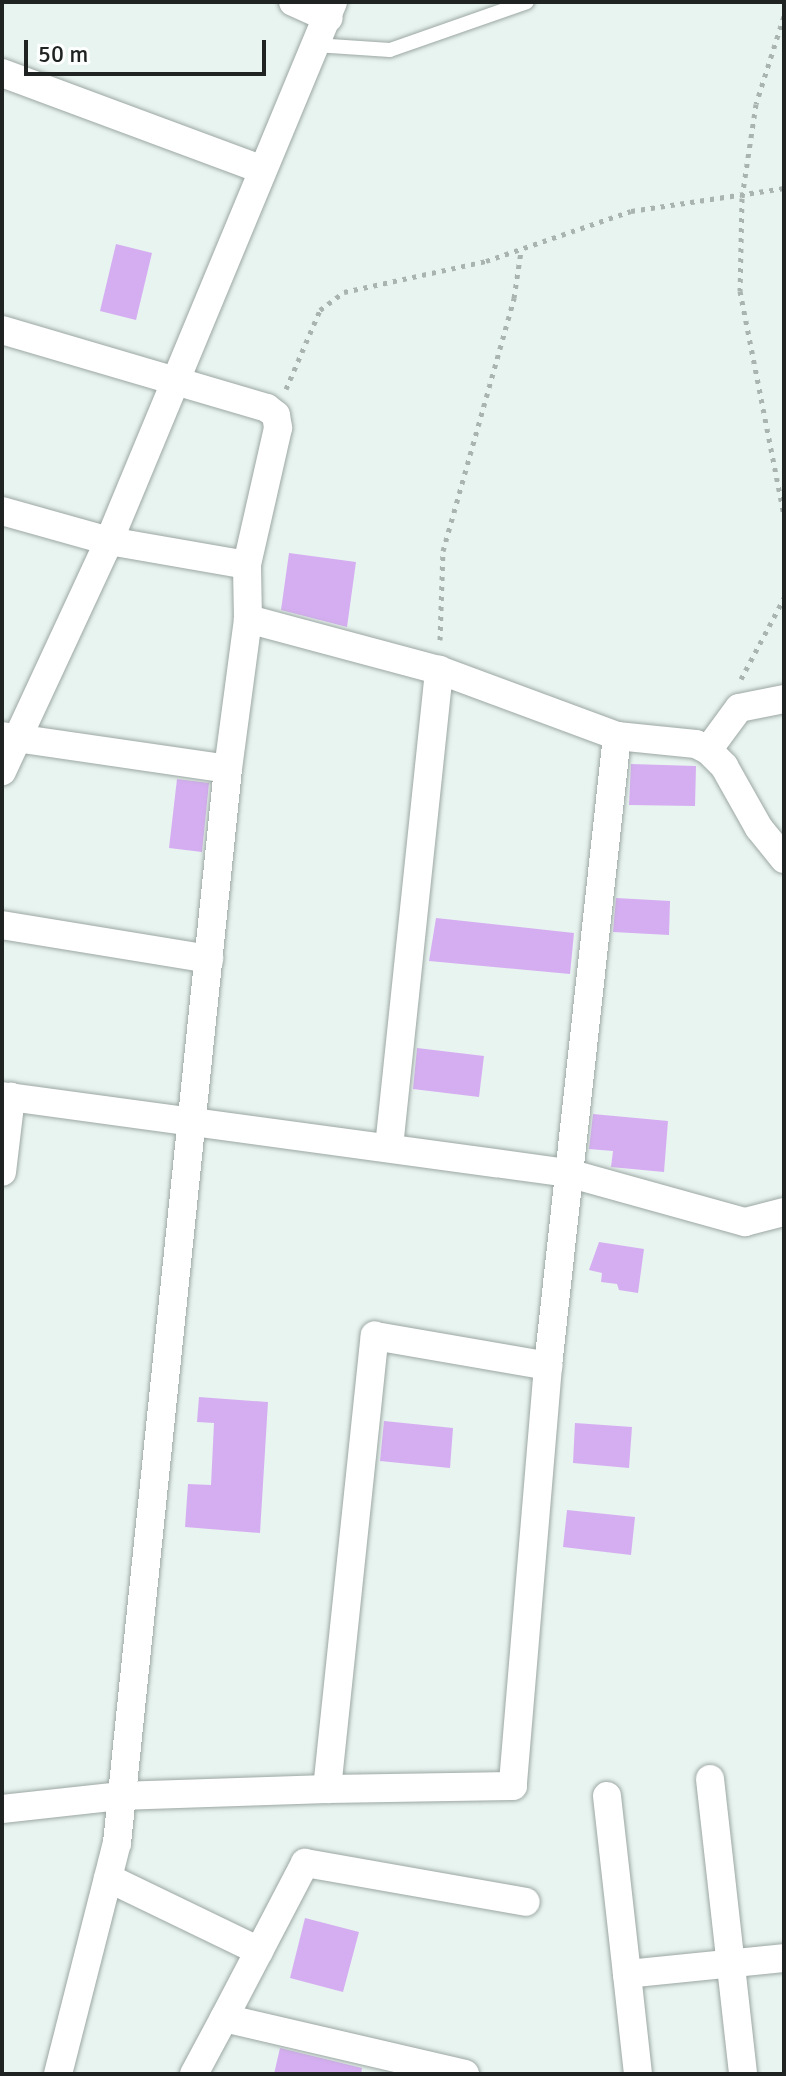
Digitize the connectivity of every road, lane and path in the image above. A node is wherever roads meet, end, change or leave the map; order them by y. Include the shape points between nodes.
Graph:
1 (293, 2) edge
2 (527, 2) edge
3 (331, 10) edge
4 (784, 16) edge
5 (315, 45) junction
6 (2, 73) edge
7 (260, 169) junction
8 (784, 188) edge
9 (742, 198) junction
10 (521, 251) junction
11 (2, 330) edge
12 (172, 381) junction
13 (276, 415) junction
14 (2, 511) edge
15 (784, 516) edge
16 (109, 541) junction
17 (247, 565) junction
18 (784, 598) edge
19 (248, 619) junction
20 (439, 670) junction
21 (784, 699) edge
22 (739, 708) junction
23 (617, 736) junction
24 (10, 737) edge
25 (708, 750) junction
26 (228, 769) junction
27 (2, 771) edge
28 (784, 859) edge
29 (2, 925) edge
30 (209, 959) junction
31 (6, 1096) edge
32 (193, 1123) junction
33 (389, 1147) junction
34 (2, 1172) edge
35 (568, 1173) junction
36 (784, 1212) edge
37 (548, 1366) junction
38 (710, 1779) dead end
39 (327, 1789) junction
40 (119, 1796) junction
41 (607, 1796) dead end
42 (2, 1809) edge
43 (108, 1878) junction
44 (526, 1902) dead end
45 (259, 1951) junction
46 (784, 1958) edge
47 (731, 1965) junction
48 (627, 1974) junction
49 (224, 2018) junction
50 (58, 2074) edge
51 (194, 2074) edge
52 (465, 2074) edge
53 (638, 2074) edge
54 (743, 2074) edge

1 - 3 street
2 - 5 lane via 390,50
3 - 5 street
4 - 9 path via 756,104
5 - 7 street
6 - 7 street
7 - 12 street
8 - 9 path
9 - 10 path via 631,211
9 - 15 path via 740,291
10 - 13 path via 330,298 320,310
10 - 20 path via 514,298 443,551
11 - 12 street
12 - 13 street
12 - 16 street
13 - 17 street via 278,428
14 - 16 street
16 - 17 street
16 - 24 street
17 - 19 street
18 - 22 path via 738,685
19 - 20 street
19 - 26 street
20 - 23 street
20 - 33 street
21 - 22 street
22 - 25 street
23 - 25 street via 696,744
23 - 35 street
24 - 26 street
24 - 27 street
25 - 28 street
26 - 30 street
29 - 30 street
30 - 32 street
31 - 32 street
31 - 34 street
32 - 33 street
32 - 40 street
33 - 35 street
35 - 36 street via 745,1222 773,1219
35 - 37 street
37 - 39 street via 513,1786
37 - 39 street via 375,1336
38 - 47 street
39 - 40 street
40 - 42 street
40 - 43 street
41 - 48 street
43 - 45 street
43 - 50 street
44 - 45 street via 305,1863
45 - 49 street
46 - 47 street
47 - 48 street
47 - 54 street
48 - 53 street
49 - 51 street
49 - 52 street

